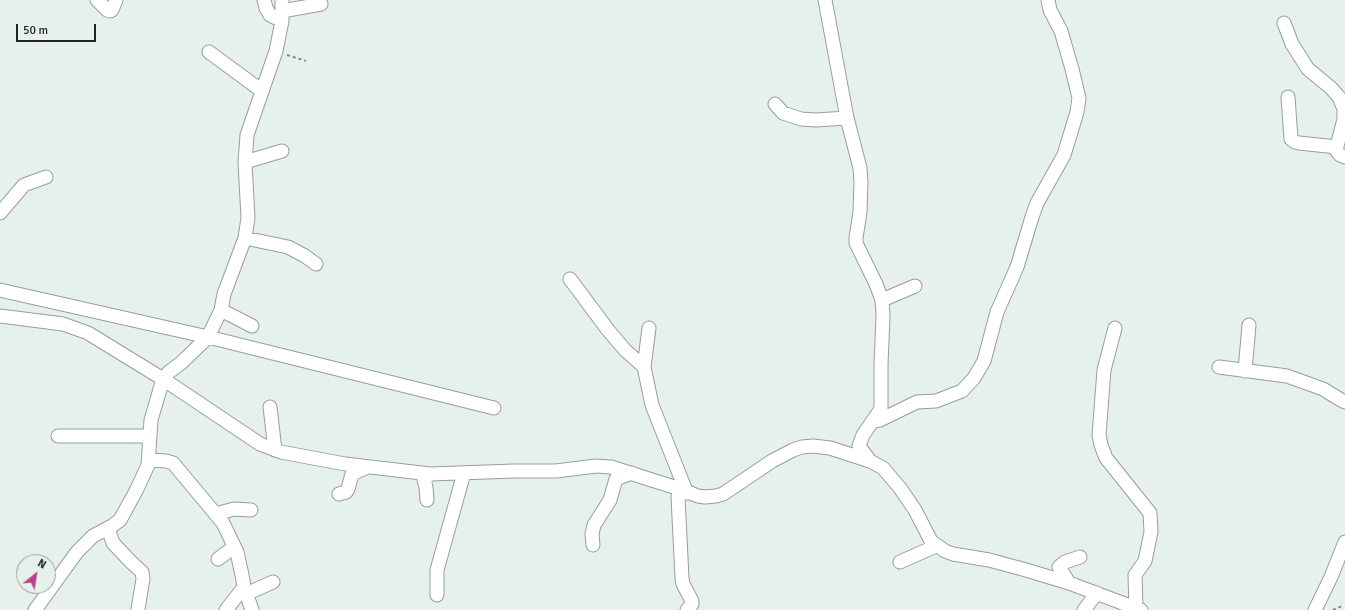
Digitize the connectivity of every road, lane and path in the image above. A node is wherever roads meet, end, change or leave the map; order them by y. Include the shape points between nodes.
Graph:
1 (97, 0) edge
2 (264, 0) edge
3 (825, 0) edge
4 (1048, 0) edge
5 (321, 4) dead end
6 (114, 6) edge
7 (282, 11) edge
8 (1284, 23) dead end
9 (209, 52) dead end
10 (276, 52) junction
11 (306, 61) dead end
12 (262, 91) junction
13 (1288, 97) dead end
14 (775, 104) dead end
15 (847, 118) junction
16 (282, 152) dead end
17 (1341, 152) edge
18 (245, 162) junction
19 (46, 177) dead end
20 (0, 213) edge
21 (245, 238) junction
22 (316, 264) dead end
23 (570, 279) dead end
24 (915, 286) dead end
25 (0, 290) edge
26 (882, 300) junction
27 (220, 310) junction
28 (0, 316) edge
29 (252, 326) dead end
30 (1248, 326) dead end
31 (649, 328) dead end
32 (1115, 328) dead end
33 (208, 337) junction
34 (644, 366) junction
35 (1219, 367) dead end
36 (1245, 371) junction
37 (163, 379) junction
38 (1345, 402) edge
39 (270, 407) dead end
40 (494, 408) dead end
41 (874, 420) junction
42 (58, 436) dead end
43 (150, 436) junction
44 (275, 450) junction
45 (149, 460) junction
46 (870, 461) junction
47 (368, 467) junction
48 (464, 473) junction
49 (632, 473) junction
50 (430, 474) junction
51 (688, 492) junction
52 (339, 494) dead end
53 (427, 500) dead end
54 (251, 510) dead end
55 (216, 514) junction
56 (108, 528) junction
57 (1345, 542) edge
58 (593, 545) dead end
59 (936, 546) junction
60 (234, 547) junction
61 (1080, 557) dead end
62 (218, 559) dead end
63 (900, 562) dead end
64 (273, 582) dead end
65 (1069, 583) junction
66 (245, 591) junction
67 (1097, 593) junction
68 (437, 595) dead end
69 (1342, 606) dead end
70 (138, 609) edge
71 (1138, 609) edge
72 (36, 610) edge
73 (226, 610) edge
74 (252, 610) edge
75 (688, 610) edge
76 (1084, 610) edge
77 (1315, 610) edge
78 (1333, 610) edge

1 - 6 street via 107,10
2 - 7 street via 270,15
3 - 15 street
4 - 41 street via 1050,10 1061,31 1072,69 1079,98 1077,112 1064,155 1037,203 1017,267 997,312 984,361 962,391 936,401 917,402 880,420
5 - 7 street
7 - 10 street
8 - 17 street via 1292,44 1308,69 1331,88 1344,109
9 - 12 street
10 - 11 path
10 - 12 street
12 - 18 street via 247,135
13 - 17 street via 1292,139 1295,142
14 - 15 street via 784,113 801,119
15 - 26 street via 860,168 860,212 856,244
16 - 18 street
18 - 21 street via 248,218
19 - 20 street via 24,185
21 - 22 street via 288,247
21 - 27 street
23 - 34 street via 625,350
24 - 26 street
25 - 33 street
26 - 41 street via 884,328 881,409
27 - 29 street
27 - 33 street
28 - 37 street via 78,328
30 - 36 street
31 - 34 street
32 - 71 street via 1104,370 1099,435 1106,458 1150,513 1151,532 1145,560 1135,575
33 - 37 street
33 - 40 street
34 - 51 street via 652,405
35 - 36 street
36 - 38 street via 1287,376 1323,389
37 - 43 street via 151,420
37 - 44 street via 260,444
39 - 44 street
41 - 46 street via 863,435 859,446
42 - 43 street
43 - 45 street
44 - 47 street
45 - 55 street via 173,463
45 - 56 street via 146,472 125,512 120,520
46 - 51 street via 830,448 802,447 772,461 724,494 705,497
46 - 59 street via 883,468 900,488 915,510 931,542
47 - 50 street
47 - 52 street via 352,474 348,489
48 - 49 street via 556,471 596,466
48 - 50 street
48 - 68 street via 437,570
49 - 51 street
49 - 58 street via 616,479 610,500 594,525
50 - 53 street via 424,480
51 - 75 street via 679,493 678,497 682,578 692,601
54 - 55 street via 234,509
55 - 60 street
56 - 70 street via 114,543 142,572
56 - 72 street via 94,536 77,552
57 - 77 street
59 - 63 street
59 - 65 street via 953,554 989,560
60 - 62 street
60 - 66 street
61 - 65 street via 1059,567
64 - 66 street
65 - 67 street
66 - 73 street
66 - 74 street
67 - 71 street
67 - 76 street
69 - 78 path

